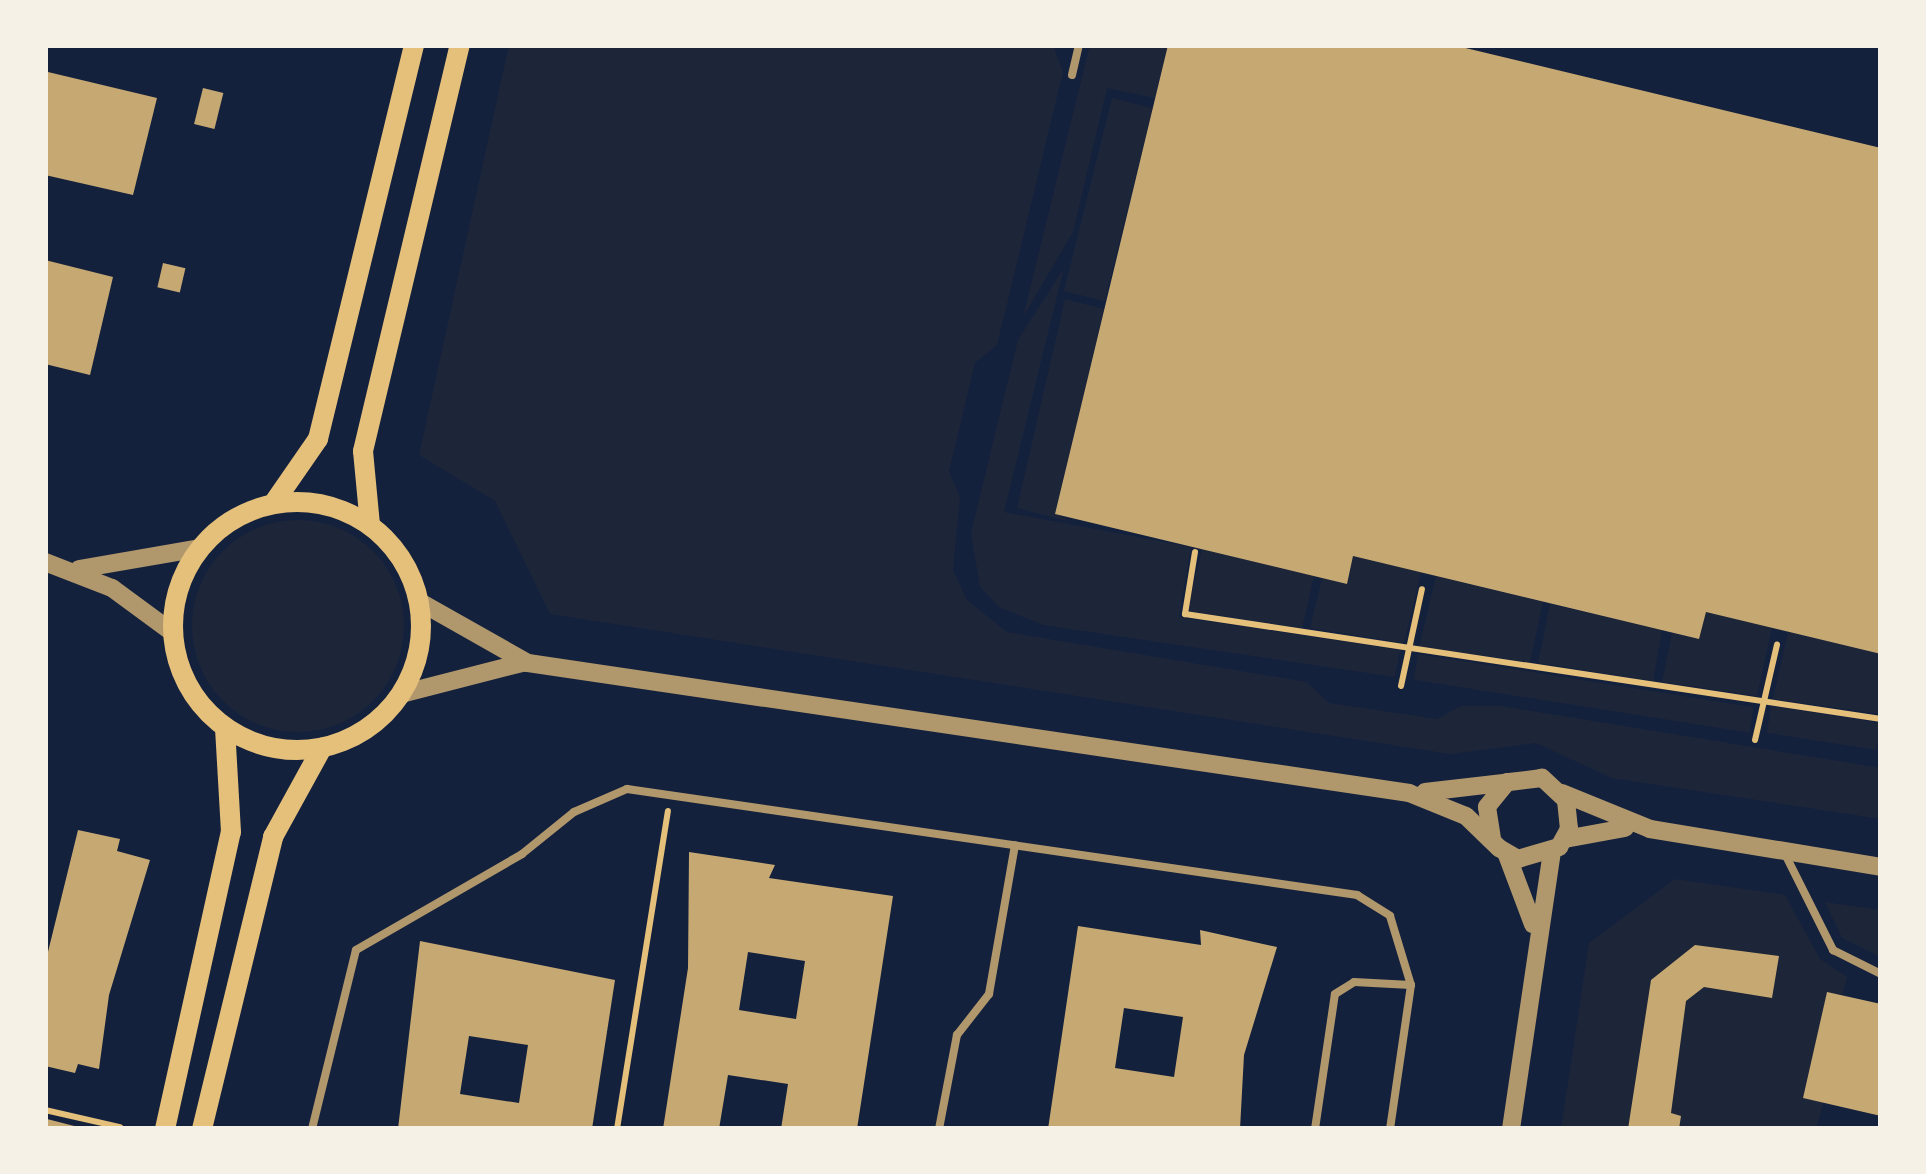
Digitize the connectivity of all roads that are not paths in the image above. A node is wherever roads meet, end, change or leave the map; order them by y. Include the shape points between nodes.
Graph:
1 (414, 45) edge
2 (460, 45) edge
3 (1079, 45) edge
4 (1072, 74) dead end
5 (273, 504) junction
6 (370, 525) junction
7 (201, 548) junction
8 (45, 562) edge
9 (76, 570) junction
10 (420, 602) junction
11 (173, 633) junction
12 (528, 663) junction
13 (402, 694) junction
14 (224, 727) junction
15 (322, 748) junction
16 (1507, 782) junction
17 (1561, 792) junction
18 (1410, 793) junction
19 (1650, 829) junction
20 (1492, 839) junction
21 (1014, 844) junction
22 (1558, 846) junction
23 (1784, 852) junction
24 (1507, 854) junction
25 (1881, 867) edge
26 (1536, 944) junction
27 (1881, 974) edge
28 (1411, 984) junction
29 (164, 1129) edge
30 (202, 1129) edge
31 (312, 1129) edge
32 (939, 1129) edge
33 (1314, 1129) edge
34 (1390, 1129) edge
35 (1511, 1129) edge

1 - 5 main road via 318,439
2 - 6 main road via 362,451
3 - 4 lane
5 - 6 main road via 317,503
5 - 7 main road via 241,515
6 - 10 main road via 406,565
7 - 9 street
7 - 11 main road via 177,594
8 - 9 street
9 - 11 street
10 - 12 street
10 - 13 main road via 420,650
11 - 14 main road via 188,686
12 - 13 street
12 - 18 street
13 - 15 main road via 368,729
14 - 15 main road via 272,748
14 - 29 main road via 231,832
15 - 30 main road via 273,837
16 - 17 street via 1542,778
16 - 18 street
16 - 20 street via 1487,807
17 - 19 street
17 - 22 street via 1570,818
18 - 20 street via 1447,805
19 - 22 street
19 - 23 street
20 - 24 street
21 - 28 lane via 1357,895 1390,916
21 - 31 lane via 627,789 574,812 522,854 356,950
21 - 32 lane via 989,994 957,1035
22 - 24 street
22 - 26 street
23 - 25 street
23 - 27 lane via 1833,950
24 - 26 street
26 - 35 street
28 - 33 lane via 1354,982 1334,994
28 - 34 lane

